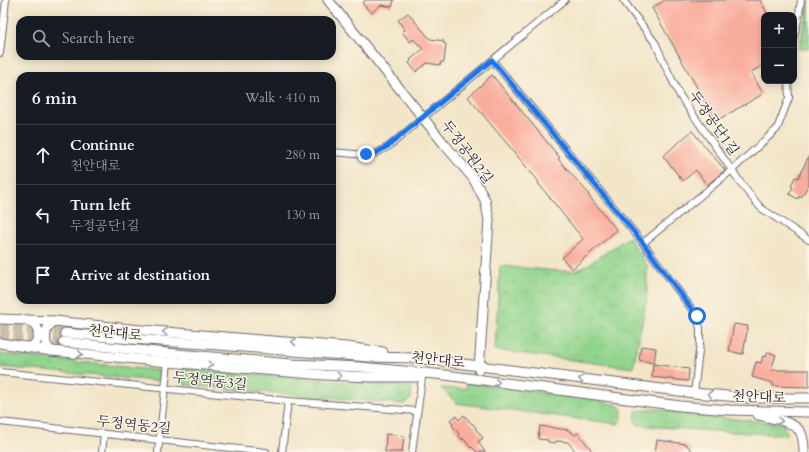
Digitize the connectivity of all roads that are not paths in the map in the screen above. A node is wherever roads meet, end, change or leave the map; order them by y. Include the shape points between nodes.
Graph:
1 (6, 0) edge
2 (328, 0) edge
3 (565, 0) edge
4 (622, 0) edge
5 (801, 0) edge
6 (797, 24) edge
7 (0, 53) edge
8 (492, 60) junction
9 (788, 84) edge
10 (423, 118) junction
11 (336, 152) edge
12 (732, 170) junction
13 (809, 240) edge
14 (643, 243) junction
15 (0, 319) edge
16 (28, 320) junction
17 (54, 322) junction
18 (0, 343) edge
19 (16, 346) junction
20 (0, 347) edge
21 (29, 347) junction
22 (52, 351) junction
23 (416, 358) junction
24 (168, 362) junction
25 (480, 365) junction
26 (0, 372) edge
27 (445, 375) junction
28 (422, 378) junction
29 (479, 379) junction
30 (165, 389) junction
31 (694, 393) junction
32 (809, 398) edge
33 (288, 401) junction
34 (743, 410) junction
35 (417, 411) junction
36 (809, 412) edge
37 (0, 422) edge
38 (104, 434) junction
39 (160, 440) junction
40 (809, 448) edge
41 (219, 449) edge
42 (102, 452) edge
43 (158, 452) edge
44 (266, 452) edge
45 (282, 452) edge
46 (412, 452) edge
47 (805, 452) edge

1 - 7 street
2 - 10 main road, 두정공원2길
3 - 8 street
4 - 12 street, 두정공단1길 via 656,44 680,96
5 - 6 street
8 - 10 street
8 - 14 street
9 - 12 street via 789,98 777,129
10 - 11 street via 376,153
10 - 25 main road, 두정공원2길 via 473,178 485,200 489,220
12 - 13 street, 두정공단1길 via 761,208
12 - 14 street
14 - 31 street via 697,316 700,343
15 - 16 main road
16 - 17 main road
16 - 21 main road via 35,325 38,334 33,347
17 - 22 main road via 48,326 46,337 47,347
23 -> 17 main road via 346,347
18 - 19 main road
19 - 20 main road
19 - 21 main road
21 - 22 main road
22 -> 24 main road
23 - 25 main road, 천안대로
23 - 27 main road, 천안대로 via 64,337 166,353
24 -> 28 main road via 371,378
24 - 30 street
25 - 29 main road, 두정공원2길
31 -> 25 main road, 천안대로
26 - 30 street, 두정역동3길
27 - 28 main road
27 - 29 main road, 천안대로
28 - 35 street
29 -> 34 main road, 천안대로 via 680,406
30 - 33 street, 두정역동3길
30 - 39 street
32 -> 31 main road, 천안대로 via 750,398
33 - 35 street, 두정역동3길
33 - 45 street
34 - 36 main road, 천안대로
34 -> 47 main road via 796,428 802,435
35 - 46 street
37 - 38 street, 두정역동2길
38 - 39 street, 두정역동2길
38 - 42 street
39 - 41 street, 두정역동2길
39 - 43 street
40 - 47 street
41 - 44 street, 두정역동2길

